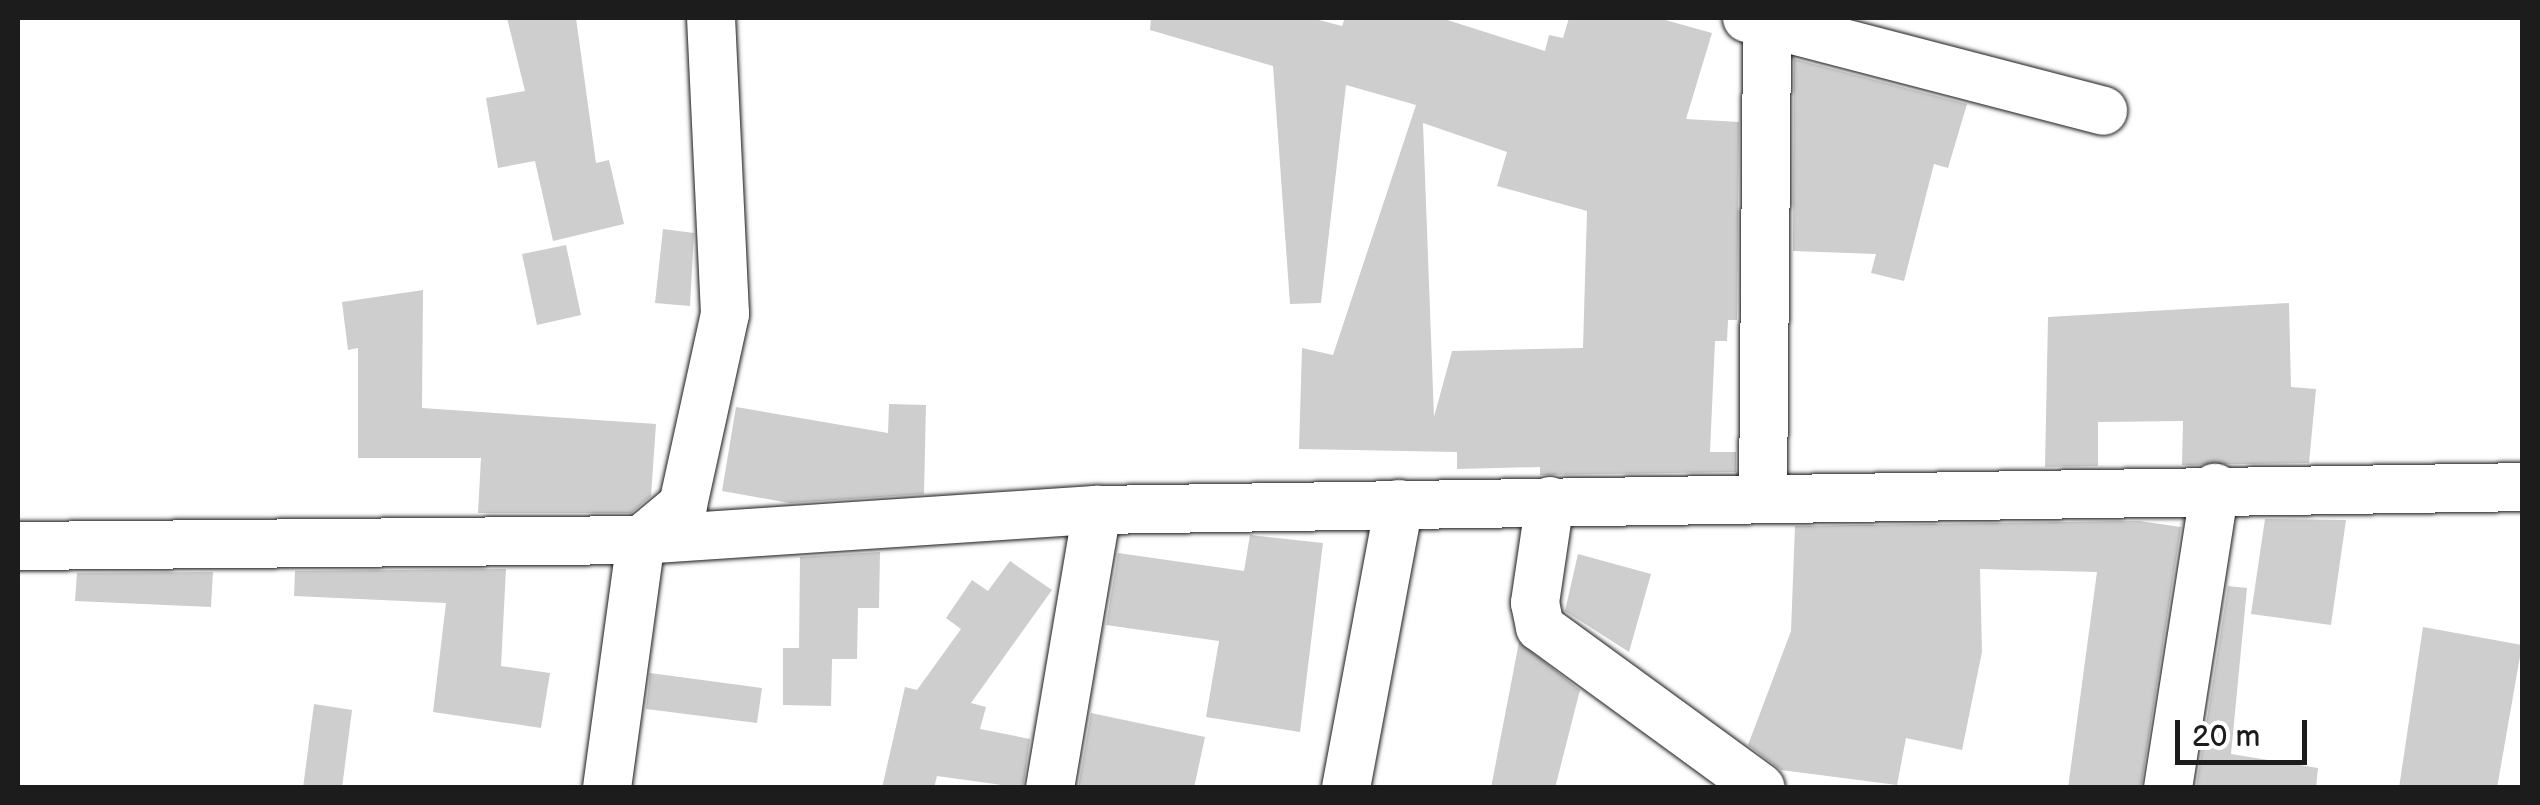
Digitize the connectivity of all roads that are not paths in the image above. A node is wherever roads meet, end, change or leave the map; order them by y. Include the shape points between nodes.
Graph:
1 (710, 18) edge
2 (1757, 20) edge
3 (2103, 111) dead end
4 (2214, 488) junction
5 (2522, 488) edge
6 (1763, 496) junction
7 (1550, 501) junction
8 (1399, 504) junction
9 (1097, 510) junction
10 (641, 540) junction
11 (18, 546) edge
12 (607, 788) edge
13 (1050, 788) edge
14 (1346, 788) edge
15 (1761, 788) edge
16 (2168, 788) edge

1 - 10 street via 724,314 683,505
2 - 3 street
2 - 6 street
4 - 5 street
4 - 6 street
4 - 16 street
6 - 7 street
7 - 8 street
7 - 15 street via 1534,603 1540,628
8 - 9 street
8 - 14 street
9 - 10 street
9 - 13 street
10 - 11 street
10 - 12 street

